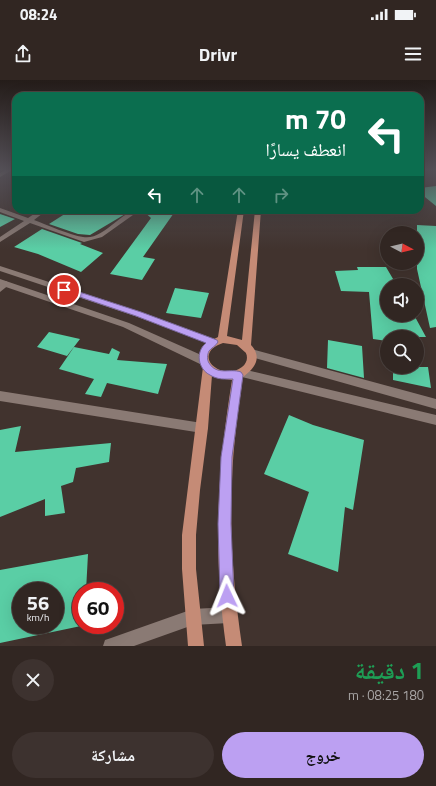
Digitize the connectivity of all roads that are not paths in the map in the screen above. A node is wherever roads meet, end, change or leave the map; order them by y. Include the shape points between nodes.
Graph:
1 (0, 210) edge
2 (38, 214) edge
3 (131, 214) edge
4 (240, 214) edge
5 (258, 214) edge
6 (28, 221) junction
7 (0, 240) edge
8 (0, 268) edge
9 (2, 285) edge
10 (218, 341) junction
11 (249, 350) junction
12 (205, 364) junction
13 (240, 374) junction
14 (0, 396) edge
15 (436, 404) edge
16 (436, 420) edge
17 (202, 428) junction
18 (229, 616) junction
19 (193, 617) junction
20 (111, 646) edge
21 (196, 646) edge
22 (234, 646) edge

1 - 6 street
2 - 6 street
3 - 6 street via 100,236 84,240
4 - 10 main road
5 - 11 main road
6 - 7 street
8 - 10 street
9 - 12 street via 126,325
10 - 11 main road via 235,340
10 - 12 main road via 207,347 204,354
11 - 13 main road via 252,360 249,367
11 - 15 street
12 - 13 main road via 213,373 221,376
12 - 17 main road
13 - 16 street
13 - 18 main road via 226,465 225,524
14 - 17 street
17 - 19 main road via 189,535
18 - 19 street
18 - 22 main road
19 - 20 street
19 - 21 main road

